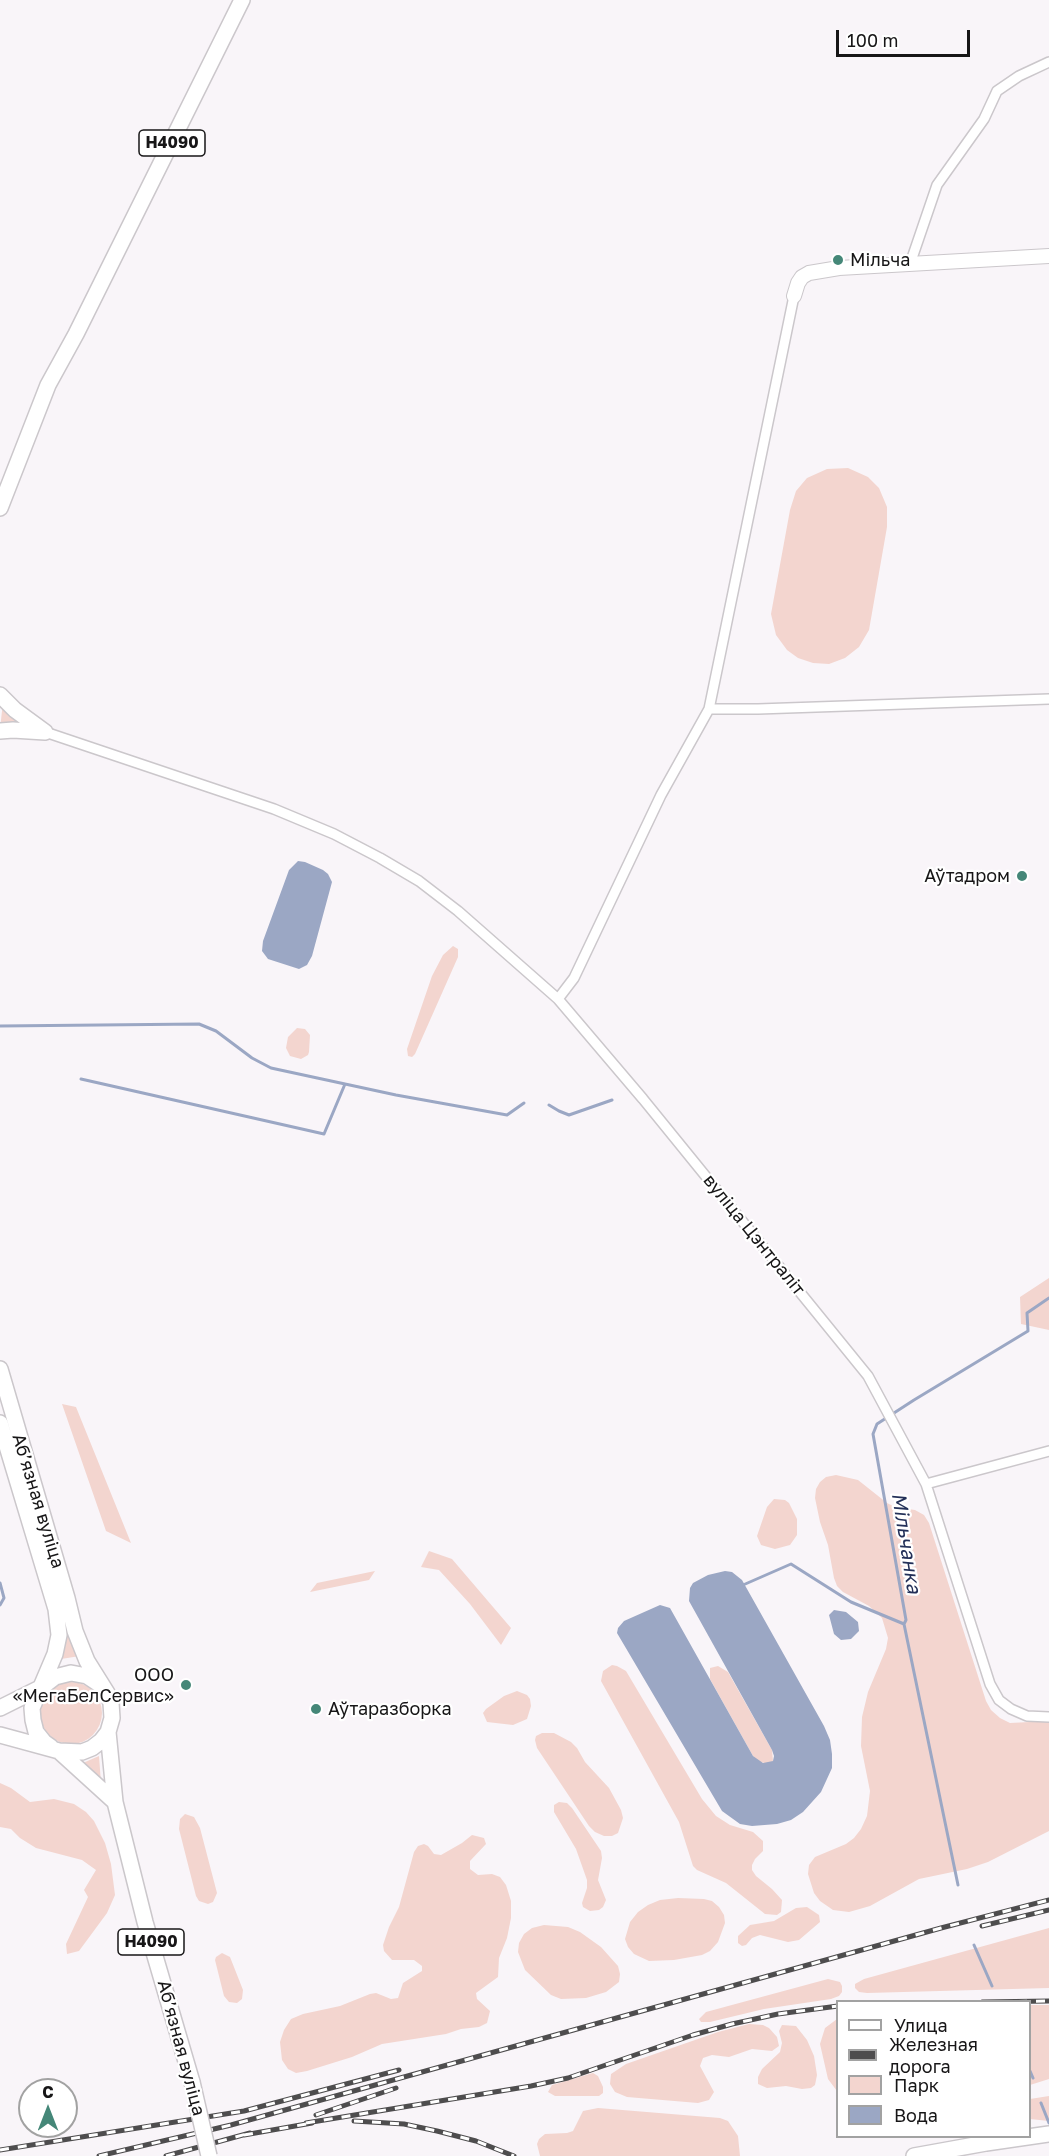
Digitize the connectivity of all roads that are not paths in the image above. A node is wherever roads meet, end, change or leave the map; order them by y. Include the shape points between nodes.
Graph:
1 (242, 0) edge
2 (1049, 62) edge
3 (1049, 256) edge
4 (910, 264) junction
5 (794, 296) joint
6 (0, 508) edge
7 (0, 694) edge
8 (1049, 699) edge
9 (709, 709) junction
10 (0, 732) edge
11 (45, 732) junction
12 (558, 999) junction
13 (0, 1369) edge
14 (0, 1424) edge
15 (1049, 1451) edge
16 (926, 1485) junction
17 (101, 1685) junction
18 (42, 1687) junction
19 (0, 1708) edge
20 (1049, 1717) edge
21 (108, 1732) junction
22 (0, 1735) edge
23 (56, 1750) junction
24 (115, 1802) junction
25 (1049, 2134) edge
26 (1031, 2137) edge
27 (1021, 2138) edge
28 (209, 2156) edge
29 (914, 2156) edge

1 - 6 main road, Н4090 via 48,385
2 - 4 street via 997,91 984,119 937,185
3 - 4 street
4 - 5 street via 809,273 798,283
5 - 9 street
7 - 11 main road
8 - 9 street
9 - 12 street via 661,795 574,978
10 - 11 main road
11 - 12 street, вуліца Цэнтраліт via 274,809 334,834 419,881
12 - 16 street, вуліца Цэнтраліт via 868,1376
13 - 17 main road, Абʼязная вуліца / Н4090 via 75,1631
14 - 18 main road, Абʼязная вуліца via 56,1609 59,1635
15 - 16 street
16 - 20 street, вуліца Цэнтраліт via 990,1684 999,1700 1011,1709 1027,1716
17 - 18 main road via 87,1676 71,1673 55,1677
17 - 21 main road, Н4090 via 111,1703
18 - 19 main road
18 - 23 main road via 32,1708 33,1720 36,1732
21 - 23 main road via 82,1752
21 - 24 main road, Н4090
22 - 23 main road
23 - 24 main road
24 - 28 main road, Абʼязная вуліца / Н4090, bridge
25 - 26 main road
27 - 29 main road

